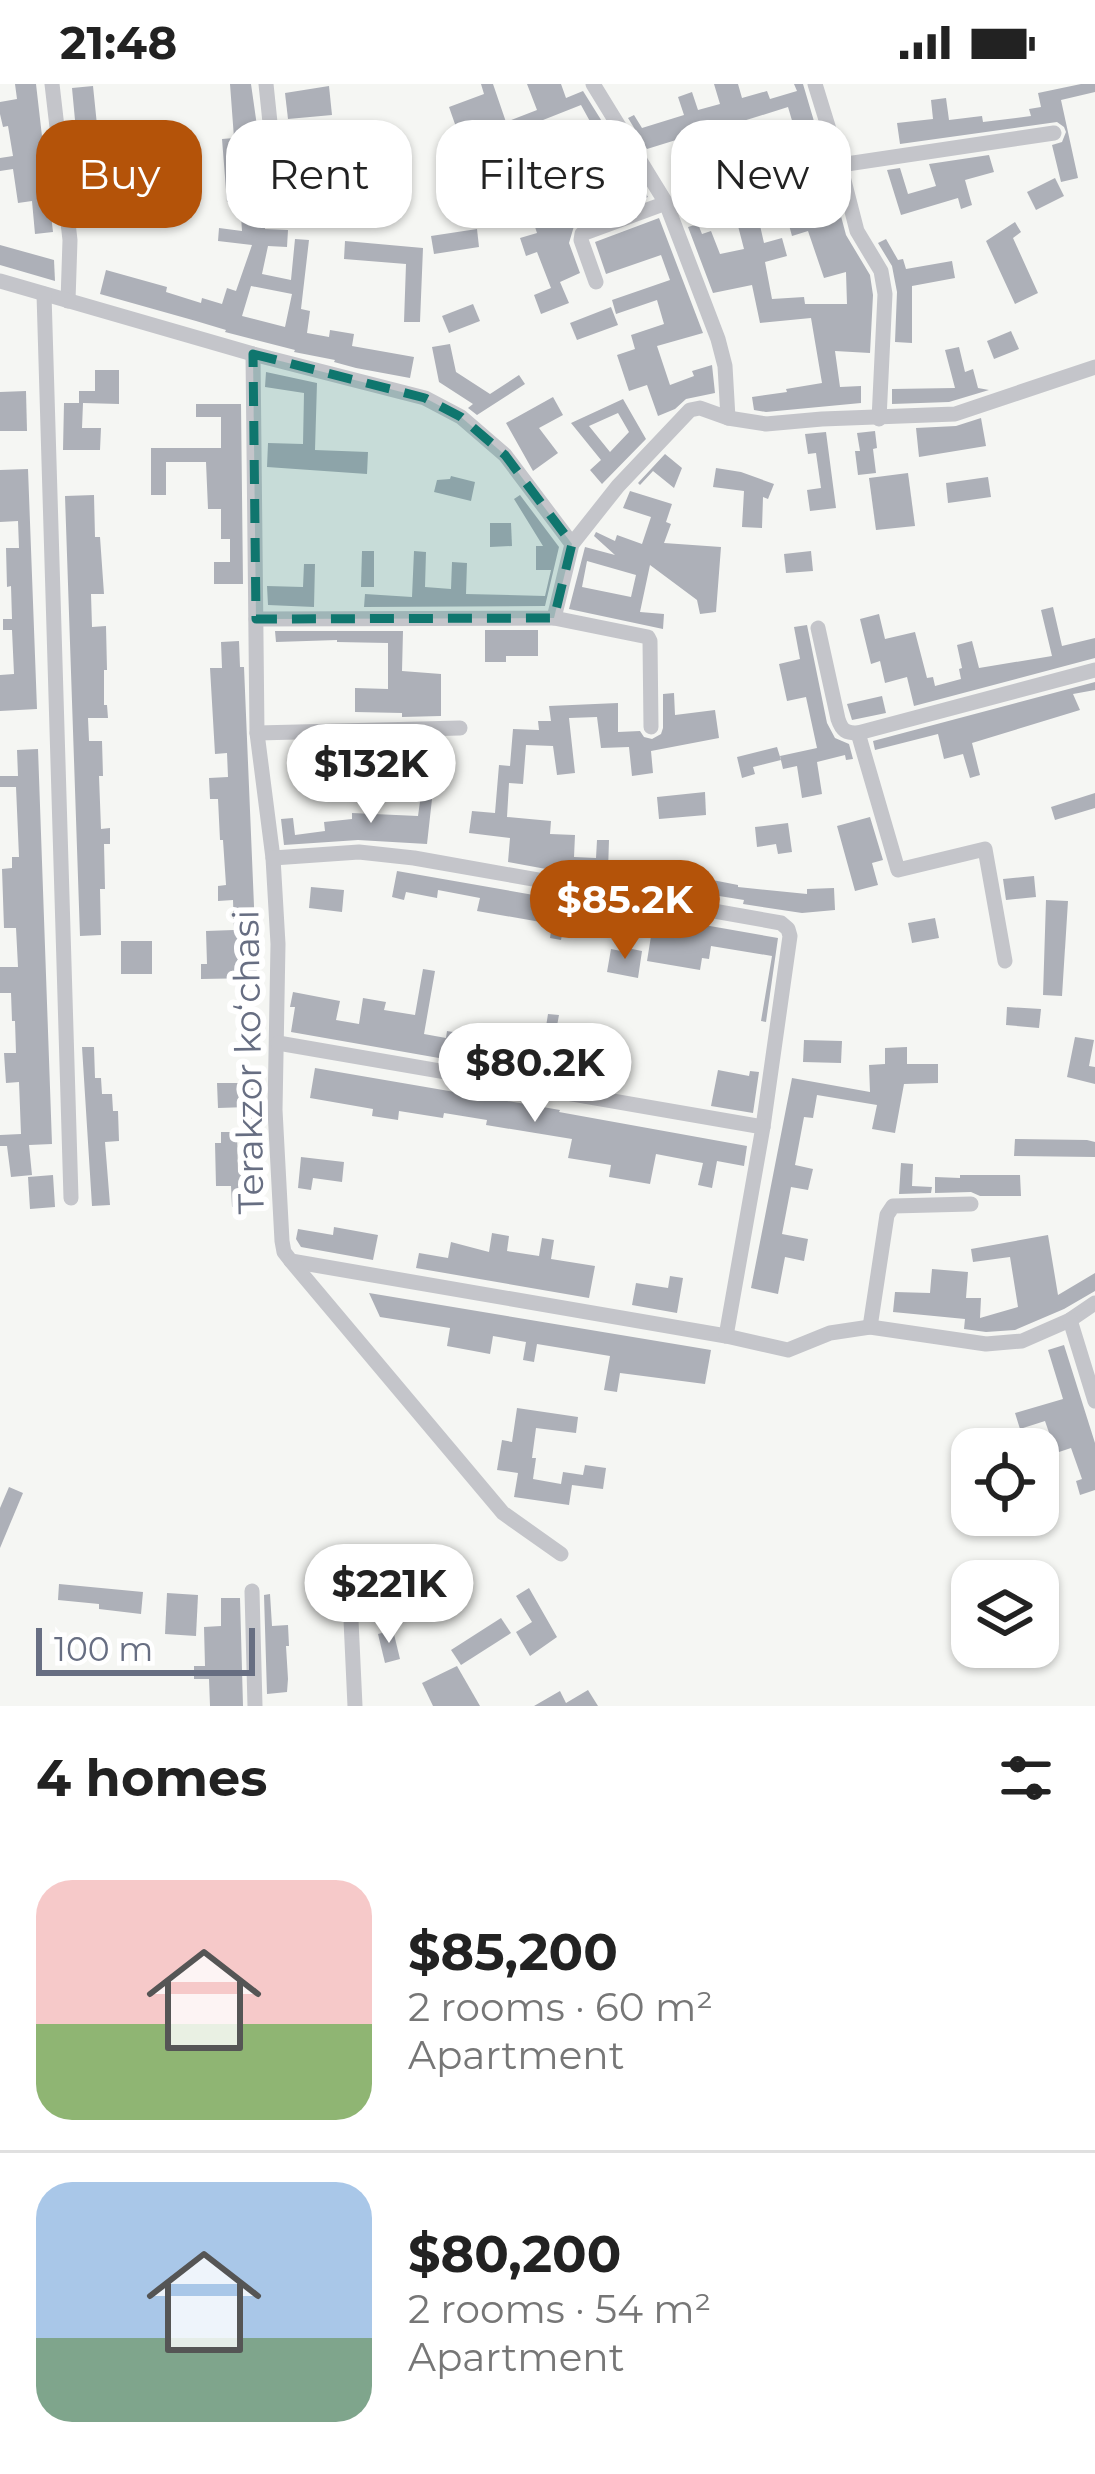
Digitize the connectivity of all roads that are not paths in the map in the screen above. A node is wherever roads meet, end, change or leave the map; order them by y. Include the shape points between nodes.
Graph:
1 (52, 84) edge
2 (266, 84) edge
3 (592, 84) edge
4 (815, 84) edge
5 (270, 120) edge
6 (826, 120) edge
7 (1054, 134) dead end
8 (851, 163) edge
9 (666, 203) junction
10 (851, 208) edge
11 (0, 281) edge
12 (596, 282) dead end
13 (44, 294) junction
14 (68, 301) junction
15 (253, 354) junction
16 (1095, 367) edge
17 (728, 418) junction
18 (879, 419) junction
19 (572, 544) junction
20 (554, 618) junction
21 (256, 619) junction
22 (818, 628) dead end
23 (1095, 670) edge
24 (651, 727) dead end
25 (460, 728) dead end
26 (257, 733) junction
27 (858, 733) junction
28 (273, 858) junction
29 (1005, 961) dead end
30 (278, 1043) junction
31 (763, 1127) junction
32 (71, 1198) dead end
33 (971, 1204) dead end
34 (291, 1262) junction
35 (1095, 1303) edge
36 (1070, 1320) junction
37 (870, 1327) junction
38 (726, 1336) junction
39 (1095, 1401) edge
40 (561, 1554) dead end
41 (349, 1576) dead end
42 (252, 1591) dead end
43 (255, 1706) edge
44 (355, 1706) edge

1 - 14 street via 70,240
2 - 5 street
3 - 9 street
4 - 6 street
7 - 8 street
9 - 12 street via 582,234
9 - 17 street via 718,339
10 - 18 street via 886,294
11 - 13 street
13 - 14 street
13 - 32 street
14 - 15 street
15 - 19 street via 424,398 461,417 505,455
15 - 21 street, Terakzor koʻchasi
16 - 18 street via 956,414
17 - 18 street
17 - 19 street via 700,408 679,418
19 - 20 street
20 - 21 street
20 - 24 street via 648,637
21 - 26 street, Terakzor koʻchasi
22 - 27 street via 841,728
23 - 27 street
25 - 26 street
26 - 28 street, Terakzor koʻchasi
27 - 29 street via 898,870 985,849
28 - 30 street, Terakzor koʻchasi
28 - 31 street via 414,858 781,923 790,936
30 - 31 street
30 - 34 street, Terakzor koʻchasi via 274,1110 282,1241
31 - 38 street
33 - 37 street via 893,1206
34 - 38 street, Terakzor koʻchasi
34 - 40 street via 503,1513
35 - 36 street
36 - 37 street via 1022,1342 986,1344
36 - 39 street
37 - 38 street, Terakzor koʻchasi via 788,1350
41 - 44 street
42 - 43 street

